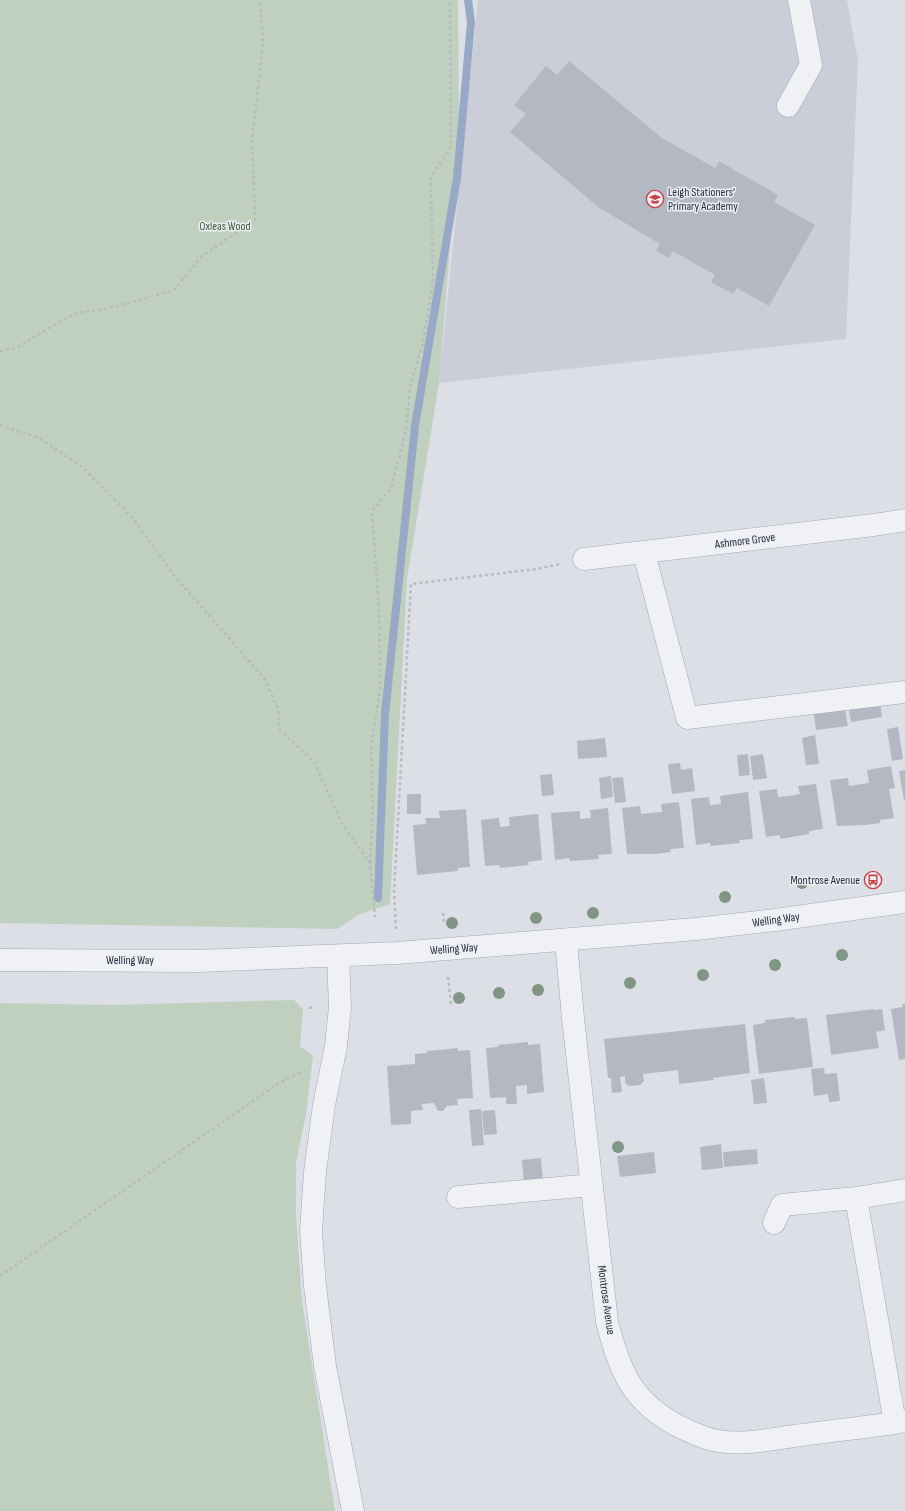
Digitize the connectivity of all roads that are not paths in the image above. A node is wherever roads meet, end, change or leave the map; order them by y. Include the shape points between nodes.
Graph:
1 (799, 0) edge
2 (788, 106) dead end
3 (905, 520) edge
4 (644, 553) junction
5 (584, 559) road end
6 (905, 692) edge
7 (905, 902) edge
8 (566, 941) junction
9 (338, 956) junction
10 (0, 960) edge
11 (592, 1185) junction
12 (905, 1190) edge
13 (458, 1197) dead end
14 (856, 1198) junction
15 (774, 1223) dead end
16 (900, 1422) edge
17 (353, 1511) edge

1 - 2 street via 811,65
3 - 4 street, Ashmore Grove via 874,526
4 - 5 street, Ashmore Grove
4 - 6 street via 687,718
7 - 8 street, Welling Way via 737,925
8 - 9 street, Welling Way
8 - 11 street, Montrose Avenue
9 - 10 street, Welling Way via 198,960
9 - 17 street via 340,1007 315,1172 311,1231 325,1366
11 - 13 street
11 - 16 street, Montrose Avenue via 607,1322 616,1358 630,1386 647,1405 682,1428 701,1437 719,1441 750,1441
12 - 14 street
14 - 15 street via 782,1205
14 - 16 street

